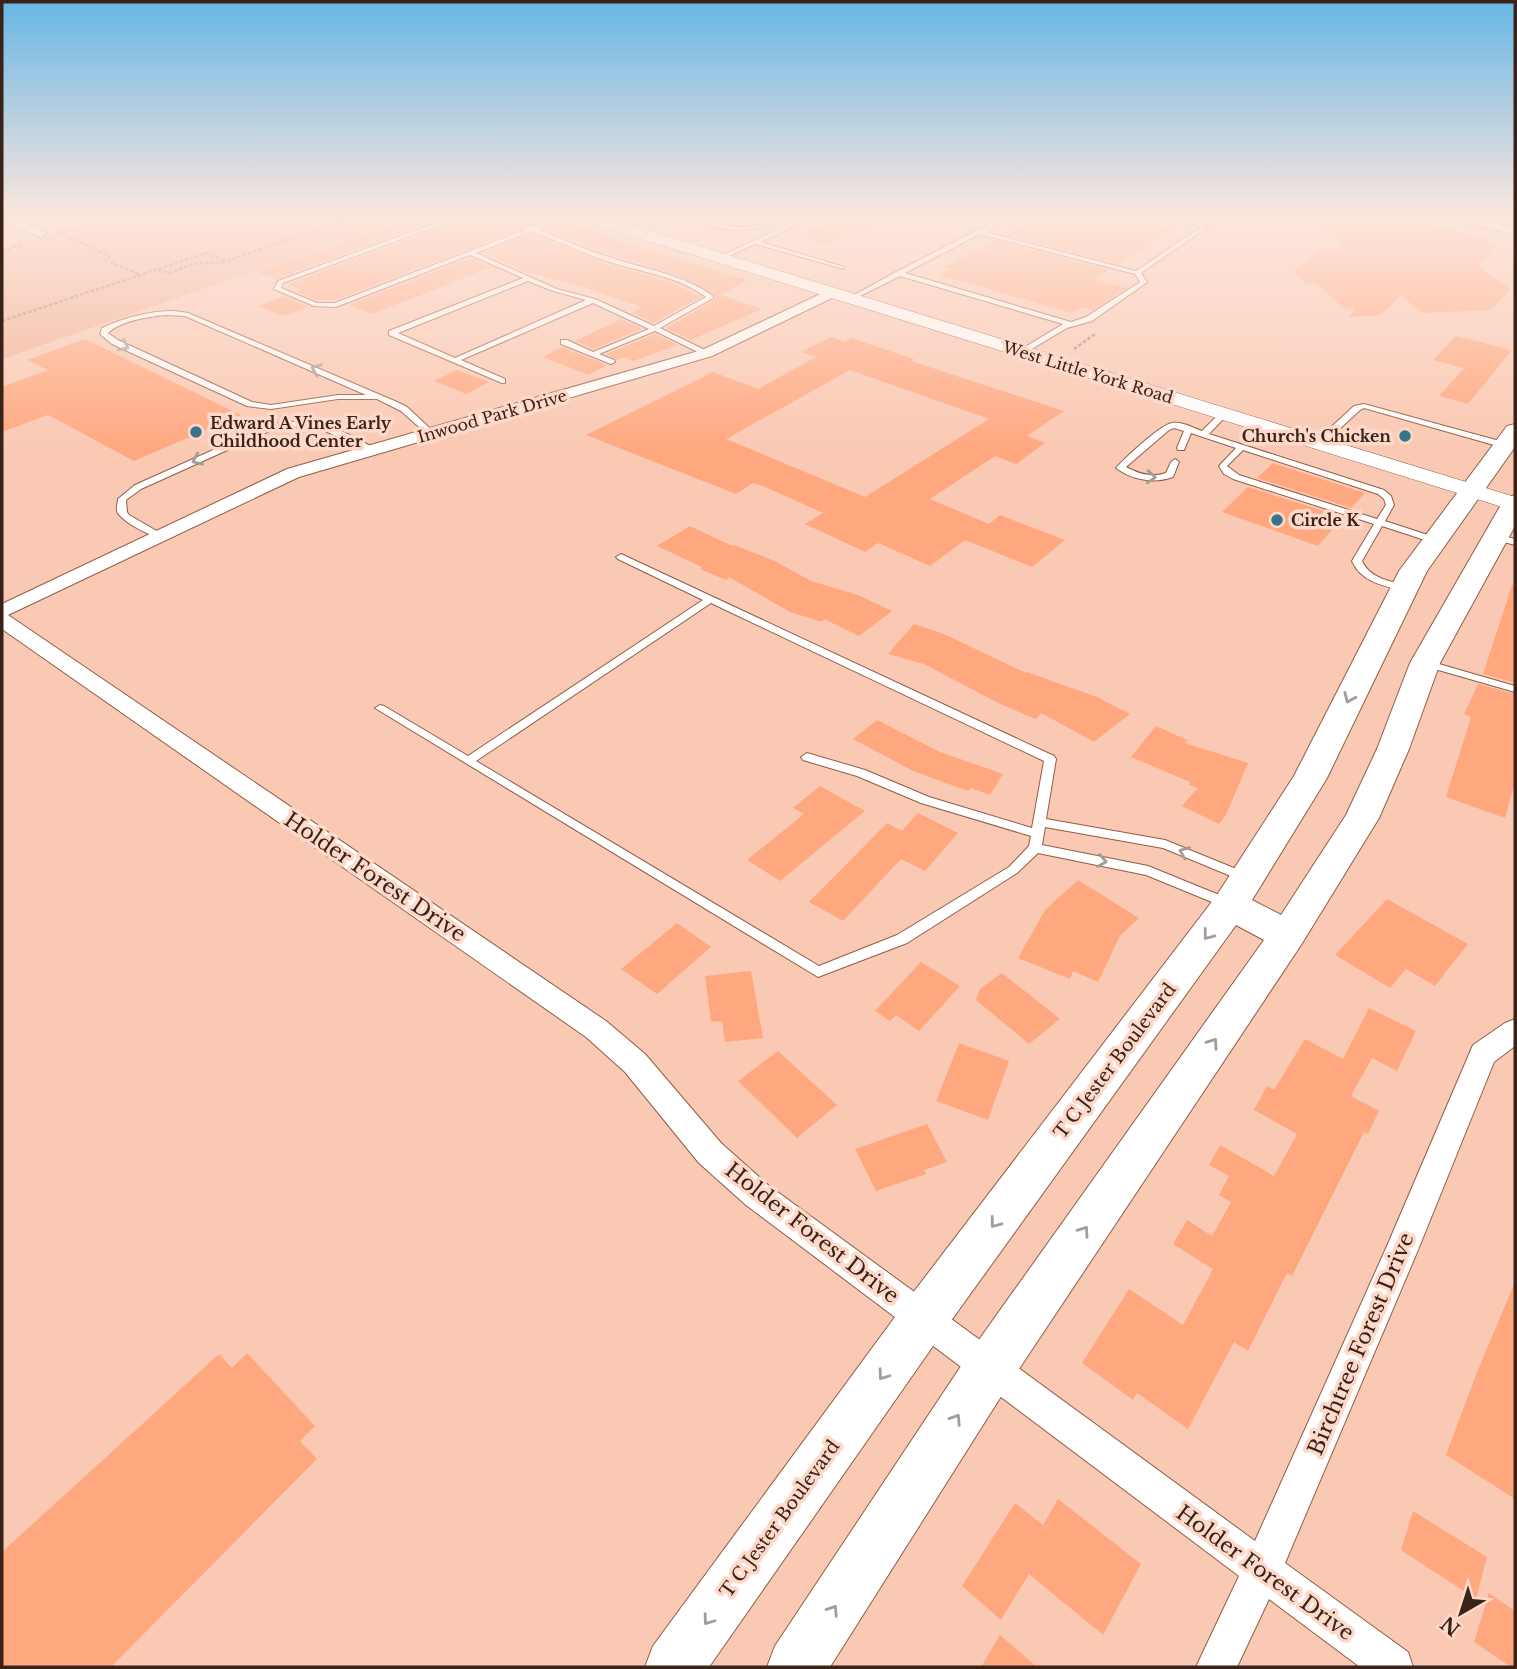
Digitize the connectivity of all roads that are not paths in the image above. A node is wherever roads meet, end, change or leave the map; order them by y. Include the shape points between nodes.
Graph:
1 (286, 293) edge
2 (368, 293) edge
3 (492, 293) edge
4 (571, 293) edge
5 (706, 293) edge
6 (831, 293) joint
7 (861, 293) edge
8 (965, 293) edge
9 (1128, 293) edge
10 (850, 299) junction
11 (593, 300) junction
12 (1071, 324) junction
13 (655, 329) junction
14 (564, 342) dead end
15 (1023, 352) junction
16 (707, 353) junction
17 (593, 354) junction
18 (456, 360) junction
19 (611, 362) dead end
20 (502, 381) dead end
21 (378, 397) junction
22 (1224, 414) junction
23 (1189, 428) junction
24 (431, 433) junction
25 (1205, 433) junction
26 (1510, 438) edge
27 (1318, 444) junction
28 (1242, 446) junction
29 (1181, 448) dead end
30 (374, 450) junction
31 (1175, 462) dead end
32 (1120, 468) joint
33 (1469, 491) junction
34 (1511, 518) edge
35 (1379, 524) junction
36 (159, 536) junction
37 (1434, 540) junction
38 (621, 557) dead end
39 (1404, 588) junction
40 (711, 599) junction
41 (2, 611) edge
42 (2, 621) edge
43 (1371, 654) junction
44 (1425, 663) junction
45 (1515, 689) edge
46 (380, 708) dead end
47 (807, 757) dead end
48 (468, 761) junction
49 (1038, 828) junction
50 (1035, 848) junction
51 (1239, 892) junction
52 (1288, 934) junction
53 (1515, 1031) edge
54 (923, 1320) junction
55 (989, 1368) junction
56 (1262, 1571) junction
57 (674, 1667) edge
58 (796, 1667) edge
59 (1216, 1667) edge
60 (1393, 1667) edge

1 - 2 lane via 316,305 337,305
3 - 18 lane via 392,333
4 - 11 lane
5 - 13 lane via 711,297
6 - 10 street, West Little York Road
6 - 16 street, Inwood Park Drive
7 - 10 lane
8 - 12 lane
9 - 12 lane via 1089,319
10 - 15 street, West Little York Road
11 - 13 lane
11 - 18 lane
12 - 15 lane
13 - 16 lane
13 - 17 lane
14 - 17 lane
15 - 22 street, West Little York Road
16 - 24 street, Inwood Park Drive
17 - 19 lane
18 - 20 lane
21 -> 21 lane via 186,314 166,312 136,318 104,334 250,404 271,407 338,397
21 - 24 lane via 404,409
22 - 25 lane
22 - 27 street, West Little York Road
23 - 25 lane
23 - 29 lane
23 - 32 lane via 1166,428
24 - 30 street, Inwood Park Drive
25 - 28 lane
26 - 27 lane via 1364,406
26 - 33 main road, T C Jester Boulevard
27 - 33 street, West Little York Road
28 - 35 lane via 1381,492 1390,505
28 - 35 lane via 1223,466 1227,472
30 - 36 street, Inwood Park Drive via 293,473
30 -> 36 lane via 320,425 274,426 138,487 122,499 126,517
32 -> 31 lane via 1161,478 1170,475
33 - 34 street, West Little York Road
33 - 37 main road, T C Jester Boulevard
34 - 44 main road
35 - 37 lane
35 - 39 lane via 1357,561 1359,568
36 - 41 street, Inwood Park Drive
37 - 39 main road, T C Jester Boulevard
38 - 40 lane
39 - 43 main road, T C Jester Boulevard
40 - 48 lane
40 - 49 lane via 1050,759
42 - 54 street, Holder Forest Drive via 596,1029 635,1063 710,1153 757,1195
43 - 44 main road
43 -> 51 main road, T C Jester Boulevard via 1310,778
44 - 45 lane
44 - 52 main road via 1362,818
46 - 48 lane
47 - 49 lane via 925,800
48 - 50 lane via 818,972 902,939 1013,870
49 - 50 lane
51 -> 49 lane via 1165,844
50 -> 51 lane
51 - 52 main road
51 -> 54 main road, T C Jester Boulevard
55 -> 52 main road
53 - 56 street, Birchtree Forest Drive via 1483,1054
54 - 55 street, Holder Forest Drive
54 -> 57 main road, T C Jester Boulevard
55 - 56 street, Holder Forest Drive
58 -> 55 main road
56 - 59 street, Birchtree Forest Drive
56 - 60 street, Holder Forest Drive

